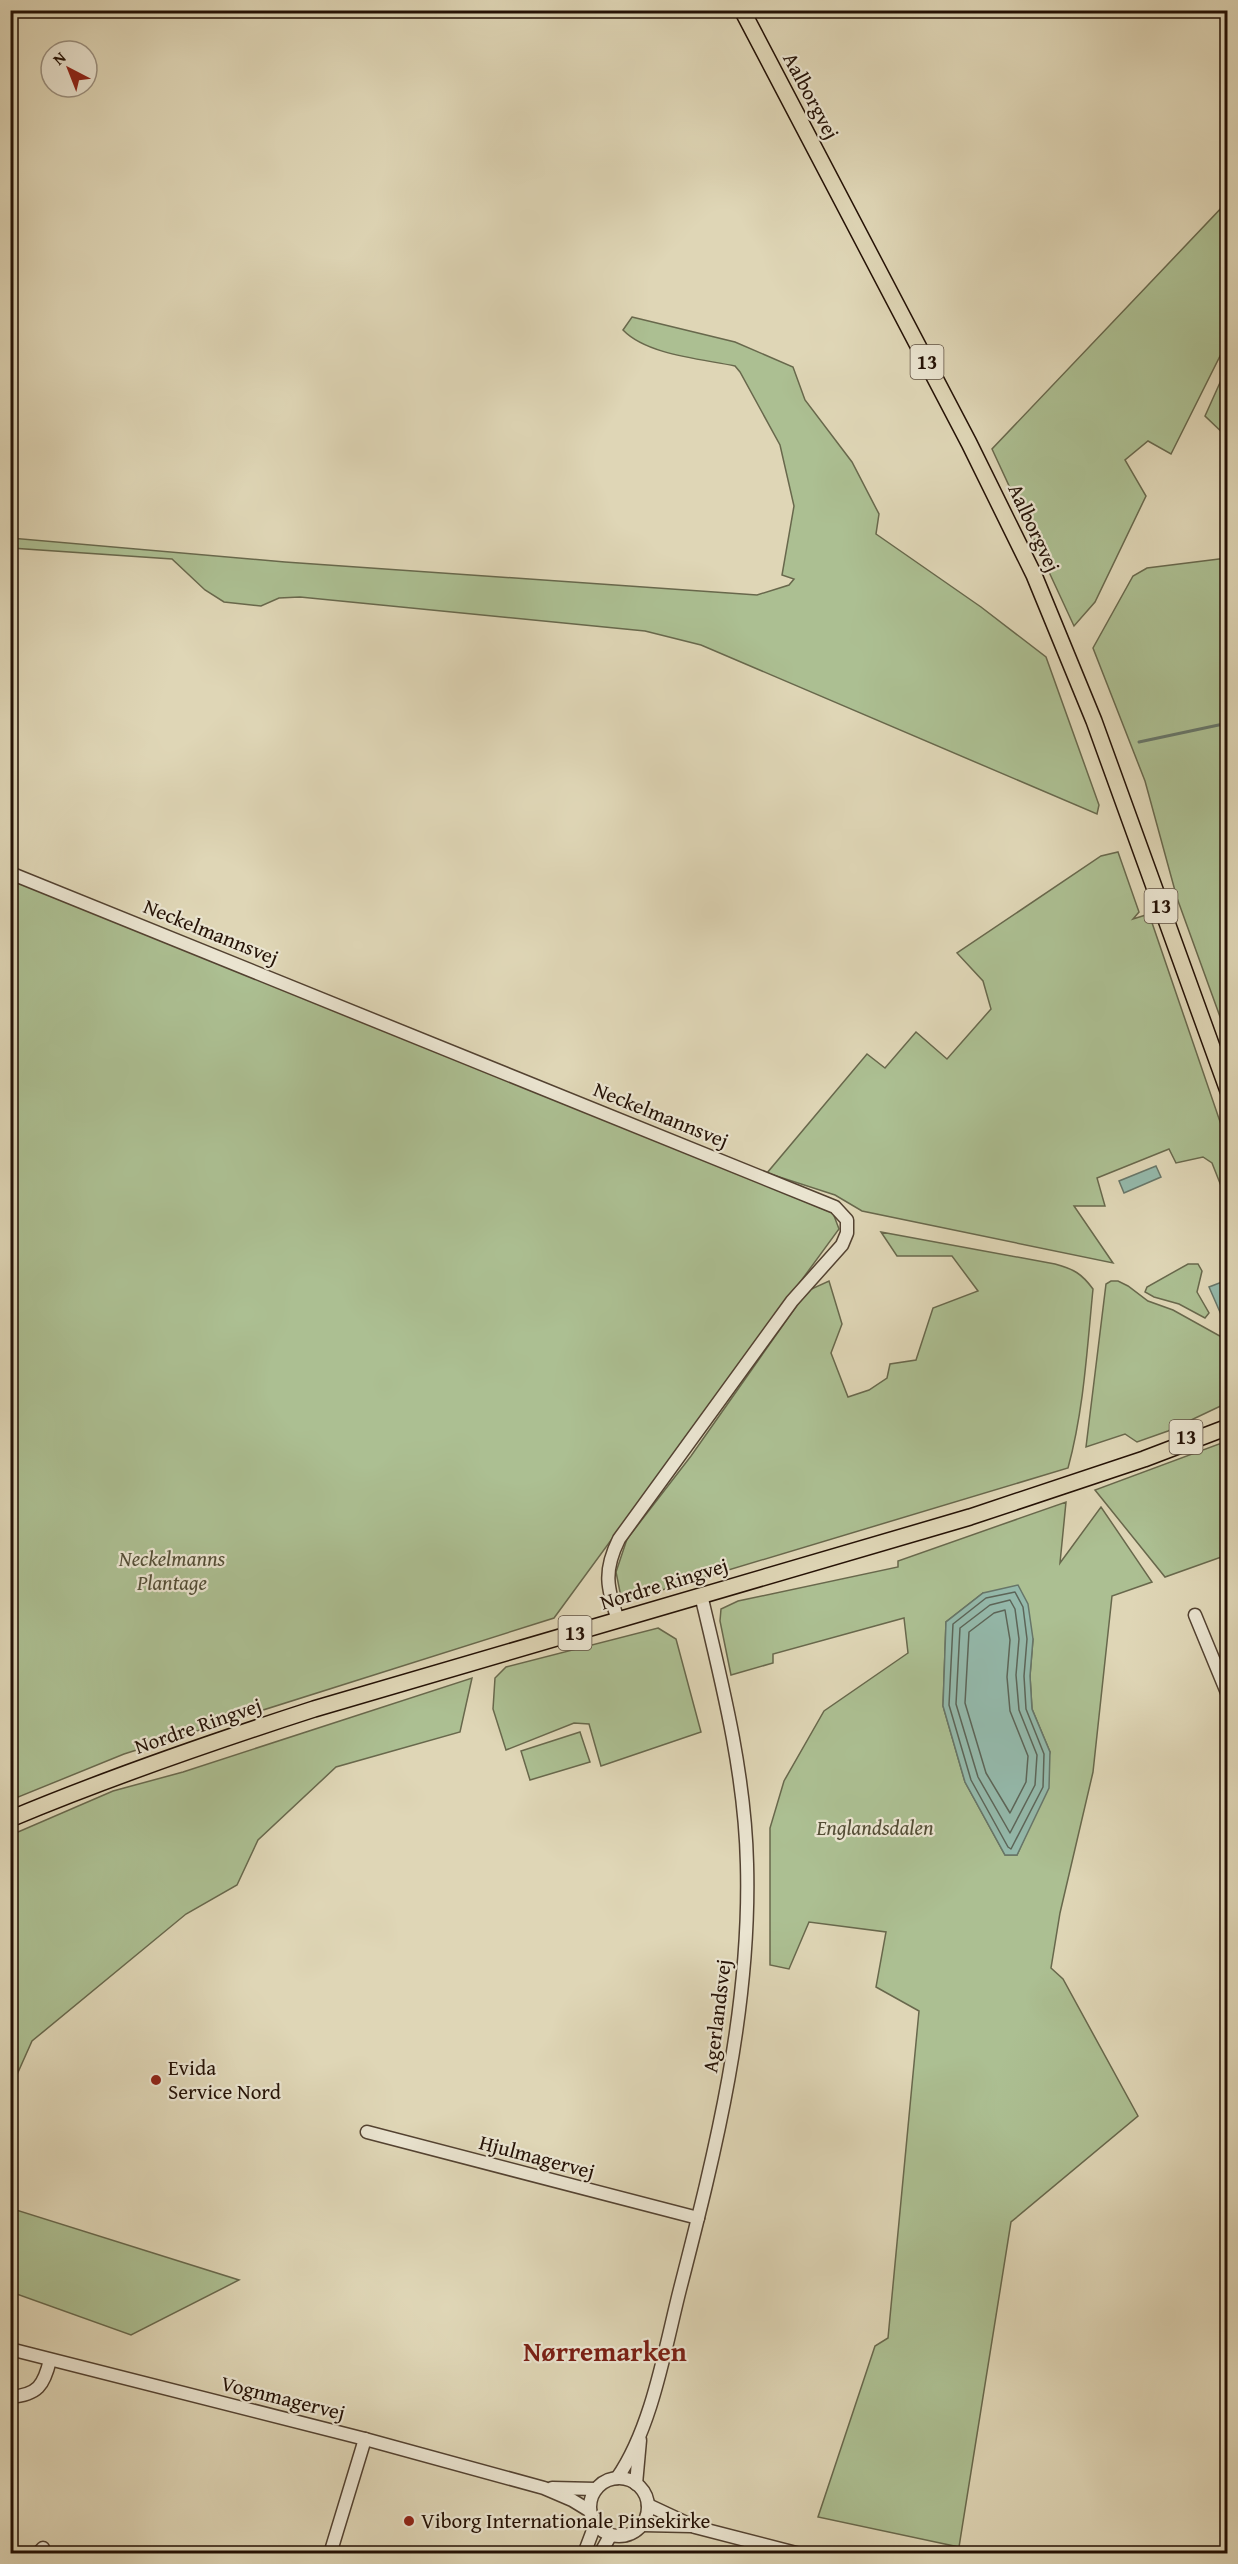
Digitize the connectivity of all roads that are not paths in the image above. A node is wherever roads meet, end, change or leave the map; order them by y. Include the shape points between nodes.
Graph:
1 (742, 10) edge
2 (10, 873) edge
3 (1227, 1091) edge
4 (1227, 1416) edge
5 (1227, 1427) edge
6 (1144, 1459) junction
7 (701, 1595) junction
8 (1195, 1615) dead end
9 (618, 1620) junction
10 (1227, 1695) edge
11 (10, 1820) edge
12 (367, 2132) dead end
13 (698, 2218) junction
14 (10, 2349) edge
15 (50, 2360) junction
16 (10, 2397) edge
17 (640, 2436) junction
18 (365, 2439) junction
19 (617, 2478) junction
20 (636, 2484) junction
21 (544, 2488) junction
22 (596, 2489) junction
23 (648, 2505) junction
24 (590, 2511) junction
25 (643, 2524) junction
26 (595, 2525) junction
27 (695, 2527) junction
28 (610, 2536) junction
29 (330, 2553) edge
30 (584, 2553) edge
31 (600, 2553) edge
32 (800, 2553) edge

1 - 3 main road, Aalborgvej / 13 via 1034,575 1094,721
2 - 9 street, Neckelmannsvej via 835,1207 847,1220 842,1245 792,1301 619,1539 608,1574
4 - 6 main road, 13
5 - 6 main road, Nordre Ringvej / 13
6 - 7 main road, Nordre Ringvej / 13 via 970,1516
7 - 9 main road, Nordre Ringvej / 13
7 - 13 street, Agerlandsvej via 740,1770 747,1863 745,1959 738,2023 727,2098
8 - 10 street
9 - 11 main road, Nordre Ringvej / 13 via 231,1736 112,1778
12 - 13 street, Hjulmagervej
13 - 17 street, Agerlandsvej
14 - 15 street, Vognmagervej
15 - 16 street via 45,2379 36,2390
15 - 18 street, Vognmagervej
17 - 19 street, Agerlandsvej
17 - 20 street, Agerlandsvej
18 - 21 street, Vognmagervej
18 - 29 street
19 - 20 street
19 - 22 street
20 - 23 street
21 - 22 street, Vognmagervej
21 - 24 street, Vognmagervej
22 - 24 street
23 - 25 street
23 - 27 street
24 - 26 street
25 - 27 street
25 - 28 street via 629,2535
26 - 28 street
26 - 30 street
27 - 32 street
28 - 31 street

